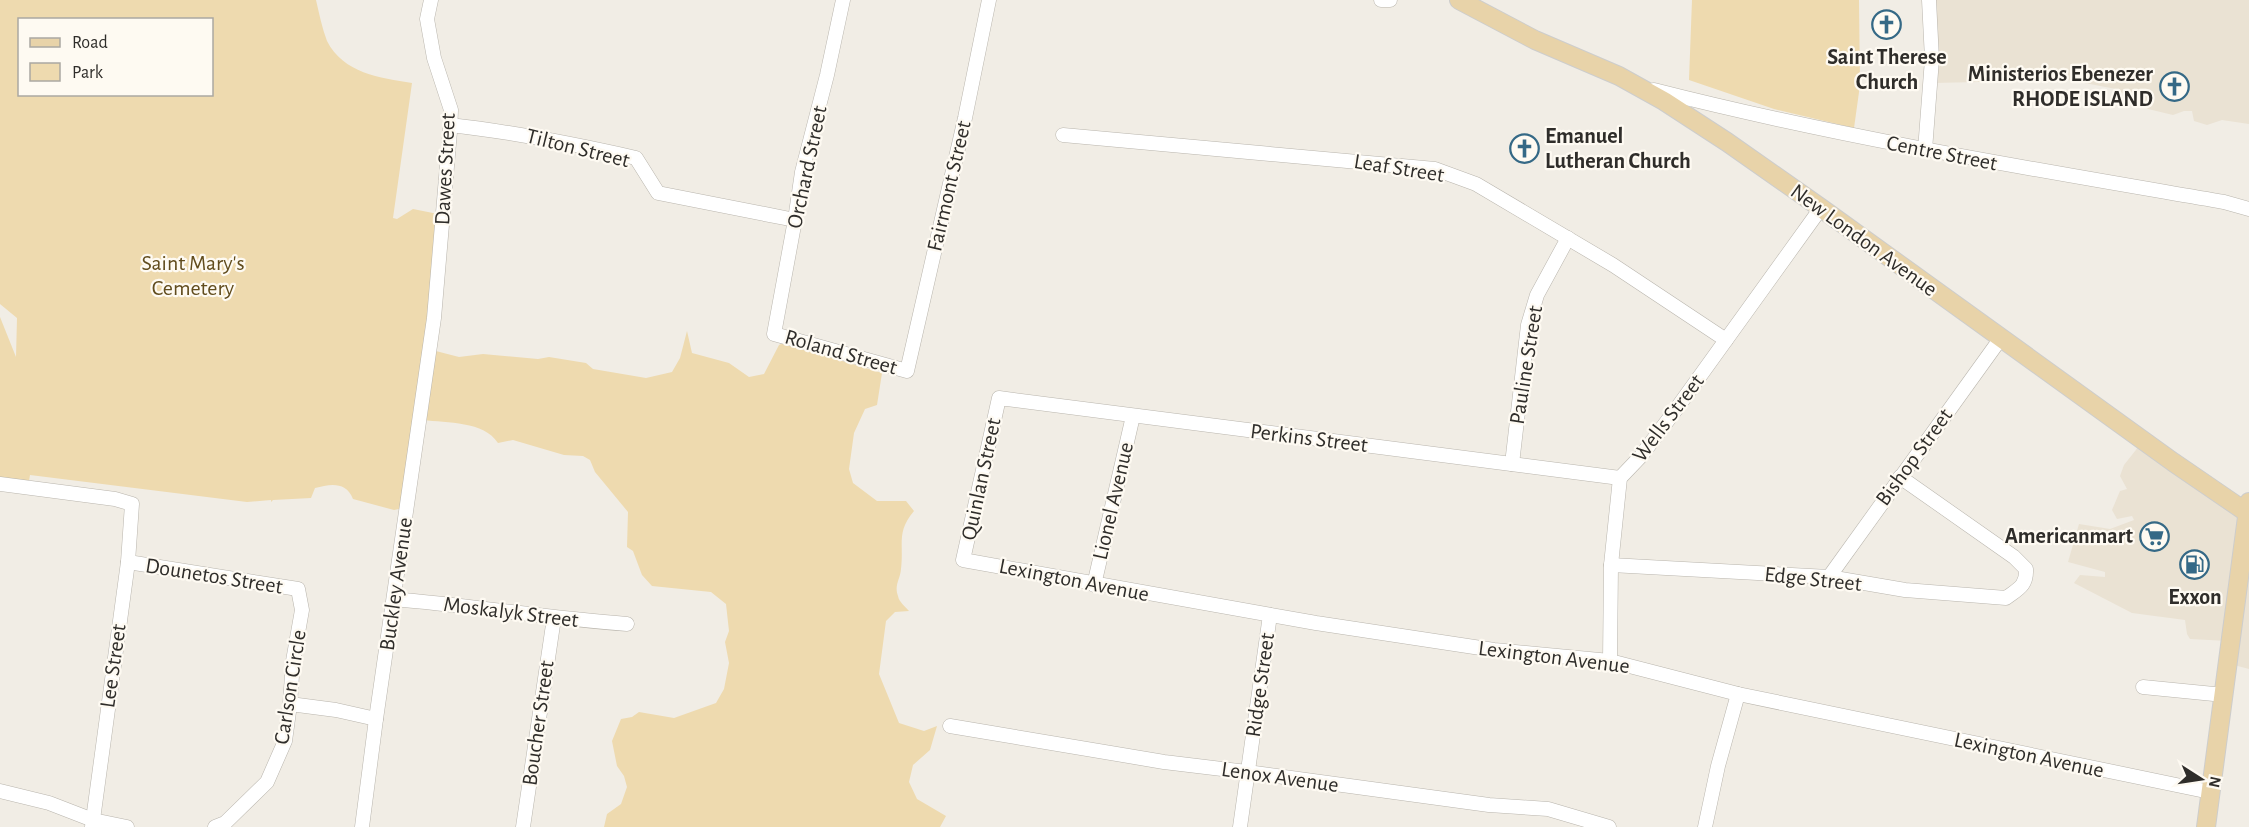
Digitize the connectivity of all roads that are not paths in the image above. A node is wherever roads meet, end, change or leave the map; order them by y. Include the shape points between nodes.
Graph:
1 (431, 0) edge
2 (843, 0) edge
3 (989, 0) edge
4 (1381, 0) edge
5 (1390, 0) edge
6 (1459, 0) edge
7 (1929, 0) edge
8 (1637, 86) junction
9 (450, 125) junction
10 (1063, 135) dead end
11 (1925, 150) junction
12 (1821, 208) junction
13 (2249, 209) edge
14 (795, 220) junction
15 (1568, 238) junction
16 (774, 334) joint
17 (2001, 338) junction
18 (1726, 340) junction
19 (430, 341) joint
20 (907, 371) joint
21 (999, 398) joint
22 (1132, 416) junction
23 (1512, 464) junction
24 (1900, 477) junction
25 (1620, 478) junction
26 (0, 484) edge
27 (2248, 510) edge
28 (963, 560) joint
29 (128, 562) junction
30 (1611, 566) junction
31 (1829, 577) junction
32 (1094, 585) junction
33 (299, 592) joint
34 (394, 599) junction
35 (1270, 615) junction
36 (554, 618) junction
37 (627, 624) dead end
38 (1610, 661) junction
39 (2143, 687) dead end
40 (1738, 694) junction
41 (2224, 694) junction
42 (290, 704) junction
43 (376, 718) junction
44 (950, 726) dead end
45 (1247, 772) junction
46 (0, 792) edge
47 (2210, 792) junction
48 (93, 823) edge
49 (127, 827) edge
50 (215, 827) edge
51 (362, 827) edge
52 (523, 827) edge
53 (1240, 827) edge
54 (1609, 827) edge
55 (1705, 827) edge
56 (2206, 827) edge

1 - 9 street, Dawes Street via 427,19 434,58 451,110
2 - 14 street, Orchard Street via 802,172
3 - 20 street, Fairmont Street
4 - 5 street
6 - 8 main road, New London Avenue
7 - 11 street via 1932,60
8 - 11 street, Centre Street via 1804,127
8 - 12 main road, New London Avenue via 1728,142
9 - 14 street, Tilton Street via 558,140 636,158 658,193
9 - 19 street, Dawes Street
10 - 15 street, Leaf Street via 1435,169 1476,184
11 - 13 street, Centre Street
12 - 17 main road, New London Avenue
12 - 18 street, Wells Street
14 - 16 street, Orchard Street
15 - 18 street, Leaf Street
15 - 23 street, Pauline Street via 1537,295 1528,325
16 - 20 street, Roland Street
17 - 24 street, Bishop Street
17 - 27 main road, New London Avenue via 2173,462
18 - 25 street, Wells Street via 1641,456
19 - 34 street, Buckley Avenue
21 - 22 street, Perkins Street
21 - 28 street, Quinlan Street
22 - 23 street, Perkins Street
22 - 32 street, Lionel Avenue
23 - 25 street, Perkins Street
24 - 31 street, Bishop Street
24 - 31 street, Edge Street via 2014,556 2026,569 2027,579 2019,591 2006,598 1905,590
25 - 30 street, Wells Street
26 - 29 street, Lee Street via 132,504
27 - 41 main road
28 - 32 street, Lexington Avenue
29 - 33 street, Dounetos Street
29 - 48 street, Lee Street
30 - 31 street, Edge Street
30 - 38 street, Wells Street
32 - 35 street, Lexington Avenue
33 - 42 street, Carlson Circle via 302,610
34 - 36 street, Moskalyk Street
34 - 43 street, Buckley Avenue
35 - 38 street, Lexington Avenue via 1494,650
35 - 45 street, Ridge Street
36 - 37 street, Moskalyk Street
36 - 52 street, Boucher Street
38 - 40 street, Lexington Avenue
39 - 41 street
40 - 47 street, Lexington Avenue
40 - 55 street
41 - 47 main road
42 - 43 street
42 - 50 street, Carlson Circle via 285,741 267,782 225,823
43 - 51 street, Buckley Avenue
44 - 45 street, Lenox Avenue
45 - 53 street, Ridge Street
45 - 54 street, Lenox Avenue via 1413,796 1548,809
46 - 48 street via 49,803
47 - 56 main road
48 - 49 street

